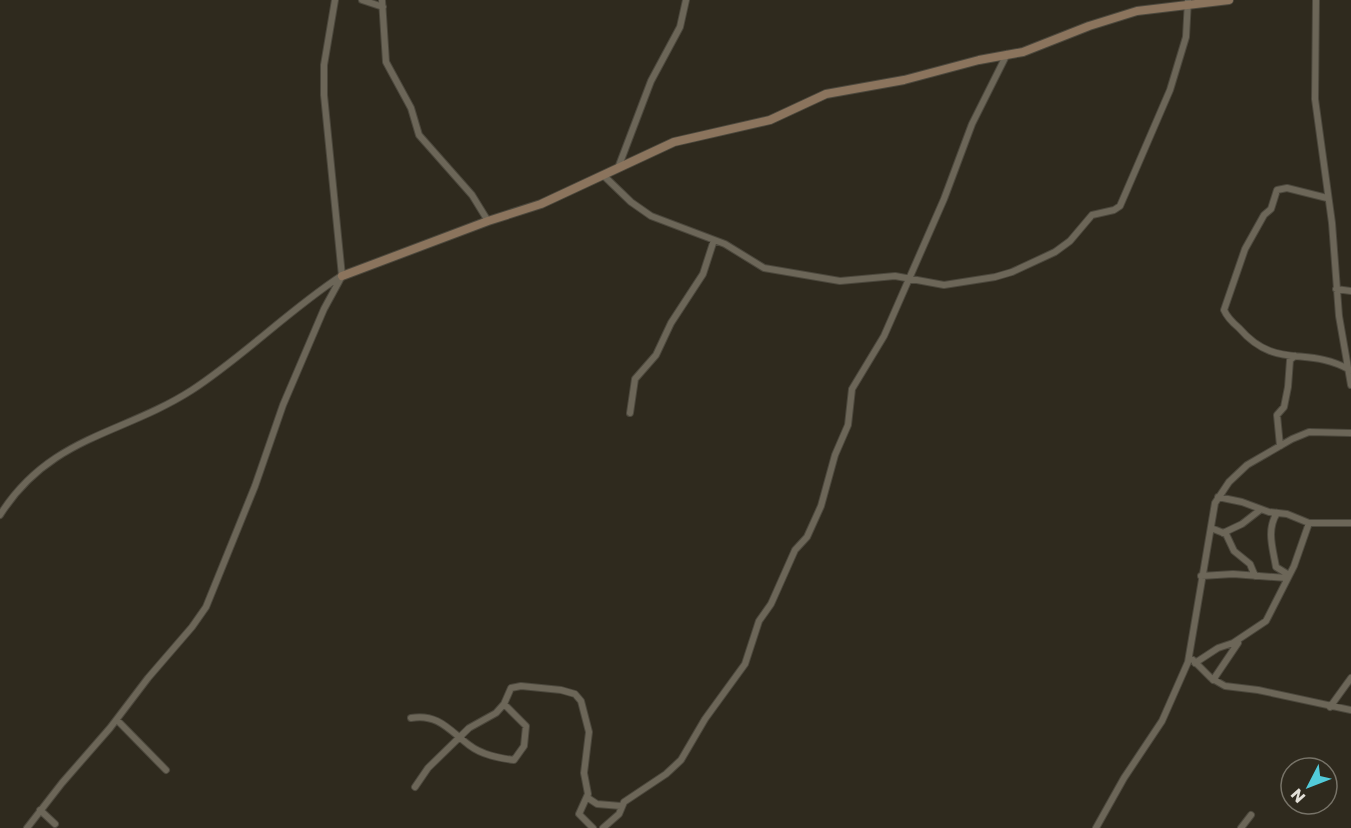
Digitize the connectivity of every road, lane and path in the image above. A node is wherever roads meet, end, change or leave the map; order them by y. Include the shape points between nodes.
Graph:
1 (335, 0) edge
2 (362, 0) edge
3 (686, 0) edge
4 (1229, 0) edge
5 (1316, 0) edge
6 (1189, 2) edge
7 (382, 3) edge
8 (1007, 54) junction
9 (618, 168) junction
10 (603, 175) junction
11 (1327, 198) junction
12 (488, 221) junction
13 (714, 240) junction
14 (342, 276) junction
15 (909, 278) junction
16 (1336, 289) junction
17 (1351, 291) edge
18 (1296, 356) junction
19 (1350, 370) edge
20 (1351, 385) edge
21 (630, 413) dead end
22 (1351, 433) edge
23 (1280, 446) junction
24 (1218, 497) junction
25 (1260, 510) junction
26 (1277, 513) junction
27 (0, 515) edge
28 (1309, 523) junction
29 (1351, 523) edge
30 (1211, 528) junction
31 (1223, 533) junction
32 (1201, 576) junction
33 (1255, 576) junction
34 (1288, 576) junction
35 (1240, 639) junction
36 (1190, 657) junction
37 (1195, 663) junction
38 (1351, 678) edge
39 (1213, 680) junction
40 (504, 704) junction
41 (1330, 706) junction
42 (1351, 710) edge
43 (411, 718) dead end
44 (117, 720) junction
45 (460, 737) junction
46 (166, 770) dead end
47 (415, 787) dead end
48 (588, 798) junction
49 (621, 806) junction
50 (40, 810) junction
51 (1251, 815) dead end
52 (55, 824) dead end
53 (27, 828) edge
54 (593, 828) edge
55 (603, 828) edge
56 (1096, 828) edge
57 (1241, 828) edge

1 - 14 street via 325,55 324,95
2 - 7 street
3 - 9 street via 680,27 651,81
4 - 6 main road
5 - 11 street via 1315,99
6 - 8 main road via 1121,15 1035,49
6 - 15 street via 1183,52 1167,100 1118,208 1094,213 1061,248 1012,272 944,285
7 - 12 street via 386,62 411,108 419,135 472,195
8 - 9 main road via 904,80 826,94 770,120 674,142
8 - 15 street via 969,130
9 - 10 main road
10 - 12 main road via 541,204
10 - 13 street via 651,216
11 - 16 street
11 - 18 street via 1287,188 1277,190 1272,208 1245,249 1224,310 1251,343 1270,353
12 - 14 main road
13 - 15 street via 778,272 840,281 881,276
13 - 21 street via 703,274 671,323 656,355 635,379
14 - 27 street via 317,291 192,390 97,433 37,470
14 - 44 street via 283,405 206,607
15 - 49 street via 884,336 852,389 848,425 819,512 759,621 745,664 681,760
16 - 17 street
16 - 19 street
18 - 19 street via 1317,357
18 - 23 street via 1290,360 1284,407 1277,415
19 - 20 street
22 - 23 street via 1309,432
23 - 24 street via 1247,465
24 - 25 street
24 - 30 street
25 - 26 street
25 - 31 street
26 - 28 street
26 - 34 street via 1271,547 1276,567
28 - 29 street
28 - 34 street
30 - 31 street
30 - 32 street
31 - 33 street
32 - 33 street
32 - 36 street
33 - 34 street
34 - 35 street via 1266,621
35 - 37 street
35 - 39 street
36 - 37 street
36 - 56 street via 1165,715
37 - 39 street
38 - 41 street
39 - 41 street via 1225,686
40 - 45 street
40 - 45 street via 526,726 524,746 514,760 470,747
40 - 48 street via 509,691 516,686 561,690 578,697 590,732 584,773
41 - 42 street
43 - 45 street via 430,717
44 - 46 street
44 - 50 street
45 - 47 street via 428,768
48 - 49 street via 597,804
48 - 54 street via 579,814
49 - 55 street via 619,814
50 - 52 street
50 - 53 street
51 - 57 street

